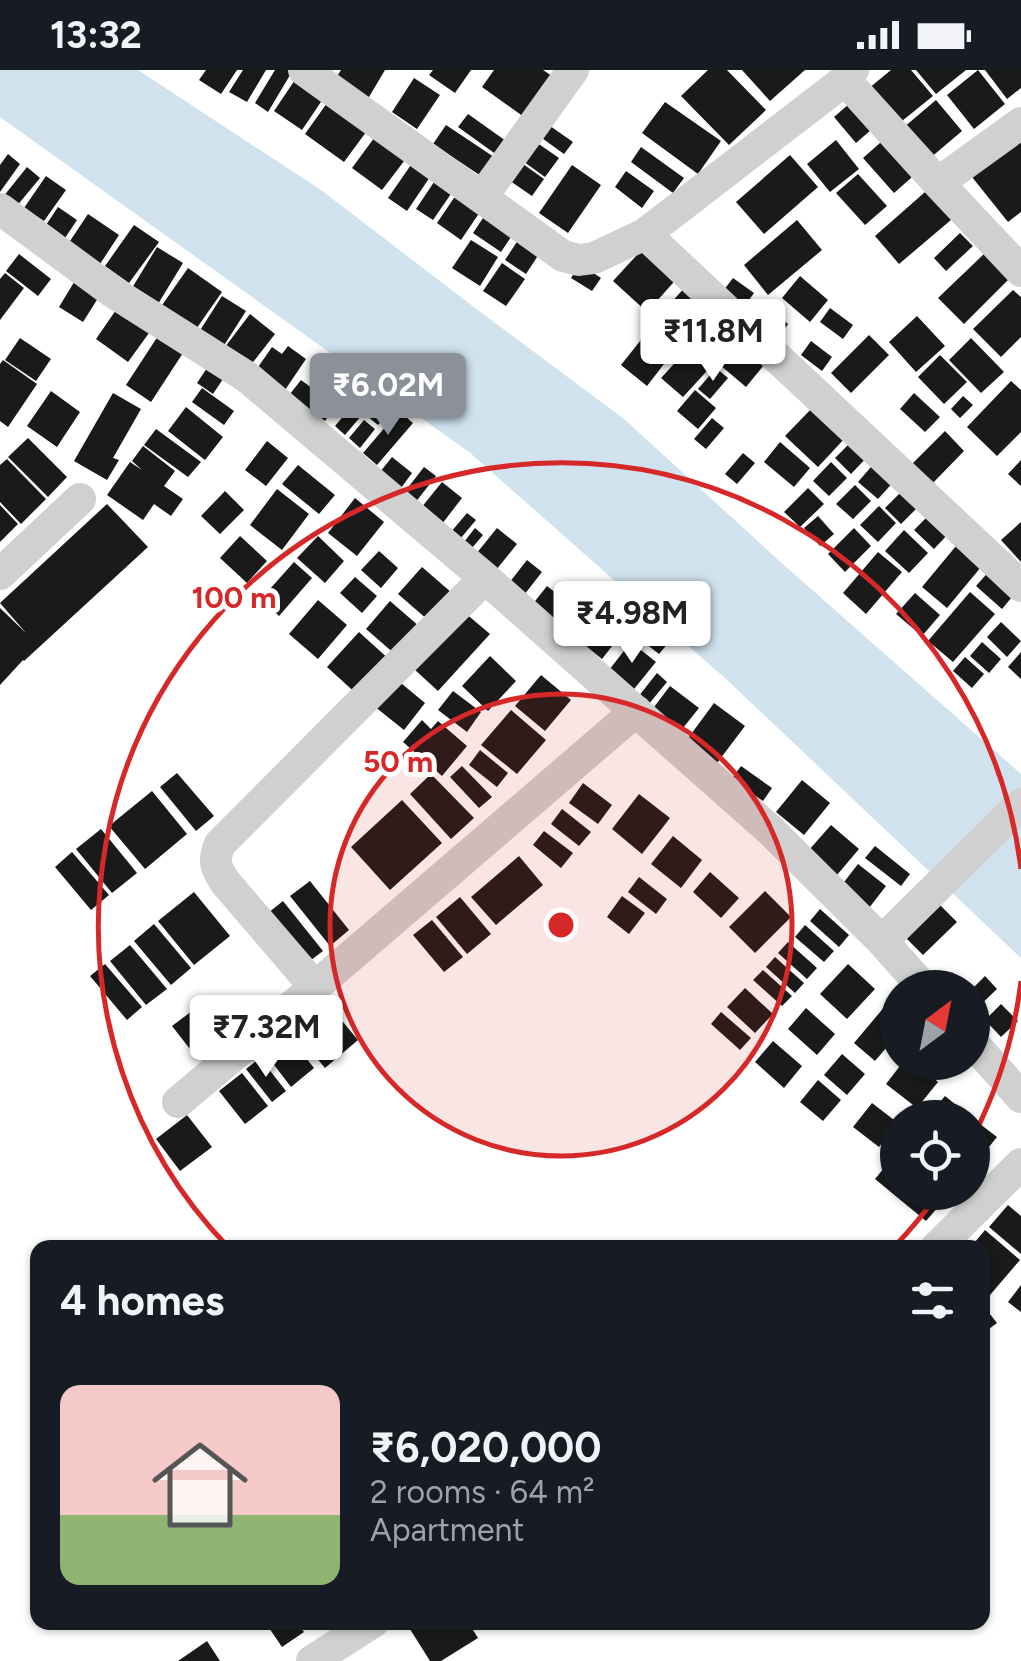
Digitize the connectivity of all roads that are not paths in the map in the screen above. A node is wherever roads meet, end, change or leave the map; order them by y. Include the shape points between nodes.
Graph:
1 (304, 70) edge
2 (573, 70) edge
3 (849, 75) edge
4 (1021, 123) edge
5 (938, 183) junction
6 (482, 197) junction
7 (0, 209) edge
8 (645, 234) junction
9 (1021, 271) edge
10 (80, 499) dead end
11 (0, 574) edge
12 (485, 578) junction
13 (1021, 586) edge
14 (636, 711) junction
15 (1021, 804) edge
16 (882, 940) junction
17 (908, 970) edge
18 (315, 987) junction
19 (990, 1062) edge
20 (1021, 1096) edge
21 (178, 1102) dead end
22 (1021, 1164) edge
23 (944, 1240) edge
24 (360, 1630) edge
25 (312, 1661) edge

1 - 6 street
2 - 6 street
3 - 5 street
3 - 8 street
4 - 5 street
5 - 9 street
6 - 8 street via 562,256 579,260
7 - 12 street via 248,378
8 - 13 street
10 - 11 street
12 - 14 street
12 - 18 street via 214,856 225,882
14 - 16 street
14 - 18 street
15 - 16 street
16 - 17 street
18 - 21 street
19 - 20 street
22 - 23 street
24 - 25 street

